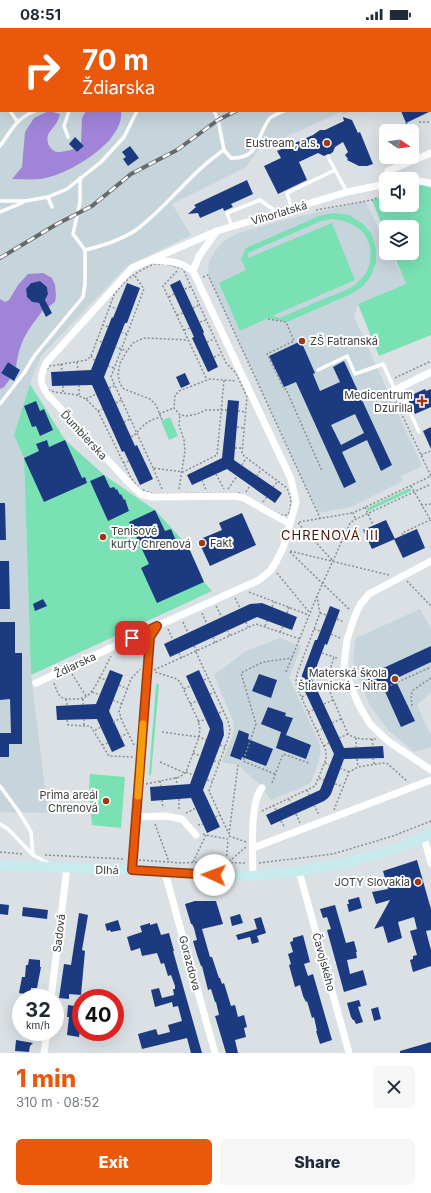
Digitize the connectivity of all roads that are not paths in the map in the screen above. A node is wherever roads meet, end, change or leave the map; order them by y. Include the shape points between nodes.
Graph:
1 (11, 112) edge
2 (32, 112) edge
3 (69, 112) edge
4 (136, 112) edge
5 (214, 112) edge
6 (282, 112) edge
7 (17, 121) junction
8 (68, 137) dead end
9 (0, 146) edge
10 (224, 150) junction
11 (431, 154) edge
12 (328, 157) dead end
13 (335, 170) junction
14 (388, 172) edge
15 (80, 178) junction
16 (419, 181) edge
17 (431, 183) edge
18 (379, 185) edge
19 (347, 192) junction
20 (48, 197) junction
21 (0, 201) edge
22 (25, 201) junction
23 (52, 207) dead end
24 (292, 209) junction
25 (0, 212) edge
26 (278, 213) junction
27 (232, 227) junction
28 (217, 231) junction
29 (85, 250) junction
30 (151, 260) junction
31 (193, 271) junction
32 (318, 370) dead end
33 (431, 372) edge
34 (394, 391) junction
35 (0, 404) edge
36 (419, 432) dead end
37 (294, 523) junction
38 (431, 561) edge
39 (160, 628) junction
40 (36, 683) dead end
41 (431, 770) edge
42 (431, 780) edge
43 (0, 786) edge
44 (262, 788) dead end
45 (136, 817) junction
46 (0, 824) edge
47 (196, 835) dead end
48 (428, 836) edge
49 (253, 848) junction
50 (34, 855) junction
51 (431, 863) edge
52 (0, 865) edge
53 (56, 868) junction
54 (67, 868) junction
55 (132, 870) junction
56 (299, 871) junction
57 (165, 873) junction
58 (253, 876) junction
59 (52, 989) edge
60 (46, 1041) edge
61 (44, 1053) edge
62 (215, 1053) edge
63 (349, 1053) edge

1 - 7 lane
2 - 7 lane
3 - 8 lane via 64,126
4 - 15 lane via 124,137 101,162
5 - 10 lane
6 - 10 lane via 271,117 260,140 250,153 239,158 231,158
7 - 9 lane
10 - 29 lane via 210,159 135,231 99,247
11 - 14 street
12 - 13 lane
13 - 19 lane
13 - 24 lane via 287,193
15 - 20 lane via 67,189
15 - 29 lane via 80,202 73,234
16 - 17 street
18 - 19 street, Vihorlatská
19 - 24 street, Vihorlatská
20 - 22 lane
20 - 23 lane
21 - 22 lane
22 - 25 lane
24 - 26 street, Vihorlatská
26 - 27 street, Vihorlatská
26 - 27 lane via 260,200 227,213
27 - 28 street, Vihorlatská
28 - 30 street, Ďumbierska
28 - 31 street via 199,256
29 - 35 lane via 83,297 35,355 24,374
30 - 31 street, Ďumbierska via 184,264
30 - 37 street, Ďumbierska via 132,268 46,363 41,374 42,386 48,396 141,494 152,497 235,496
31 - 37 street via 291,479 296,502
32 - 34 lane via 347,356 355,374 383,364
33 - 34 street
34 - 36 lane
37 - 39 street, Ždiarska via 273,572
38 - 41 street via 369,594 354,618 347,640 344,666 351,687 370,724 388,741
39 - 40 street, Ždiarska
39 - 45 street via 150,637
42 - 49 street
43 - 50 lane via 31,832
44 - 49 street via 253,814
45 - 47 street via 166,816 182,819
45 - 55 street
46 - 50 lane
48 - 51 street
48 - 56 street, Dlhá via 395,849 345,863
49 - 58 street
50 - 53 lane
52 - 53 street, Dlhá
53 - 54 street, Dlhá
54 - 55 street, Dlhá
54 - 59 street, Sadová
55 - 57 street, Dlhá
56 - 58 street, Dlhá
56 - 63 street, Čavojského
57 - 58 street, Dlhá
57 - 62 street, Gorazdova
60 - 61 street

